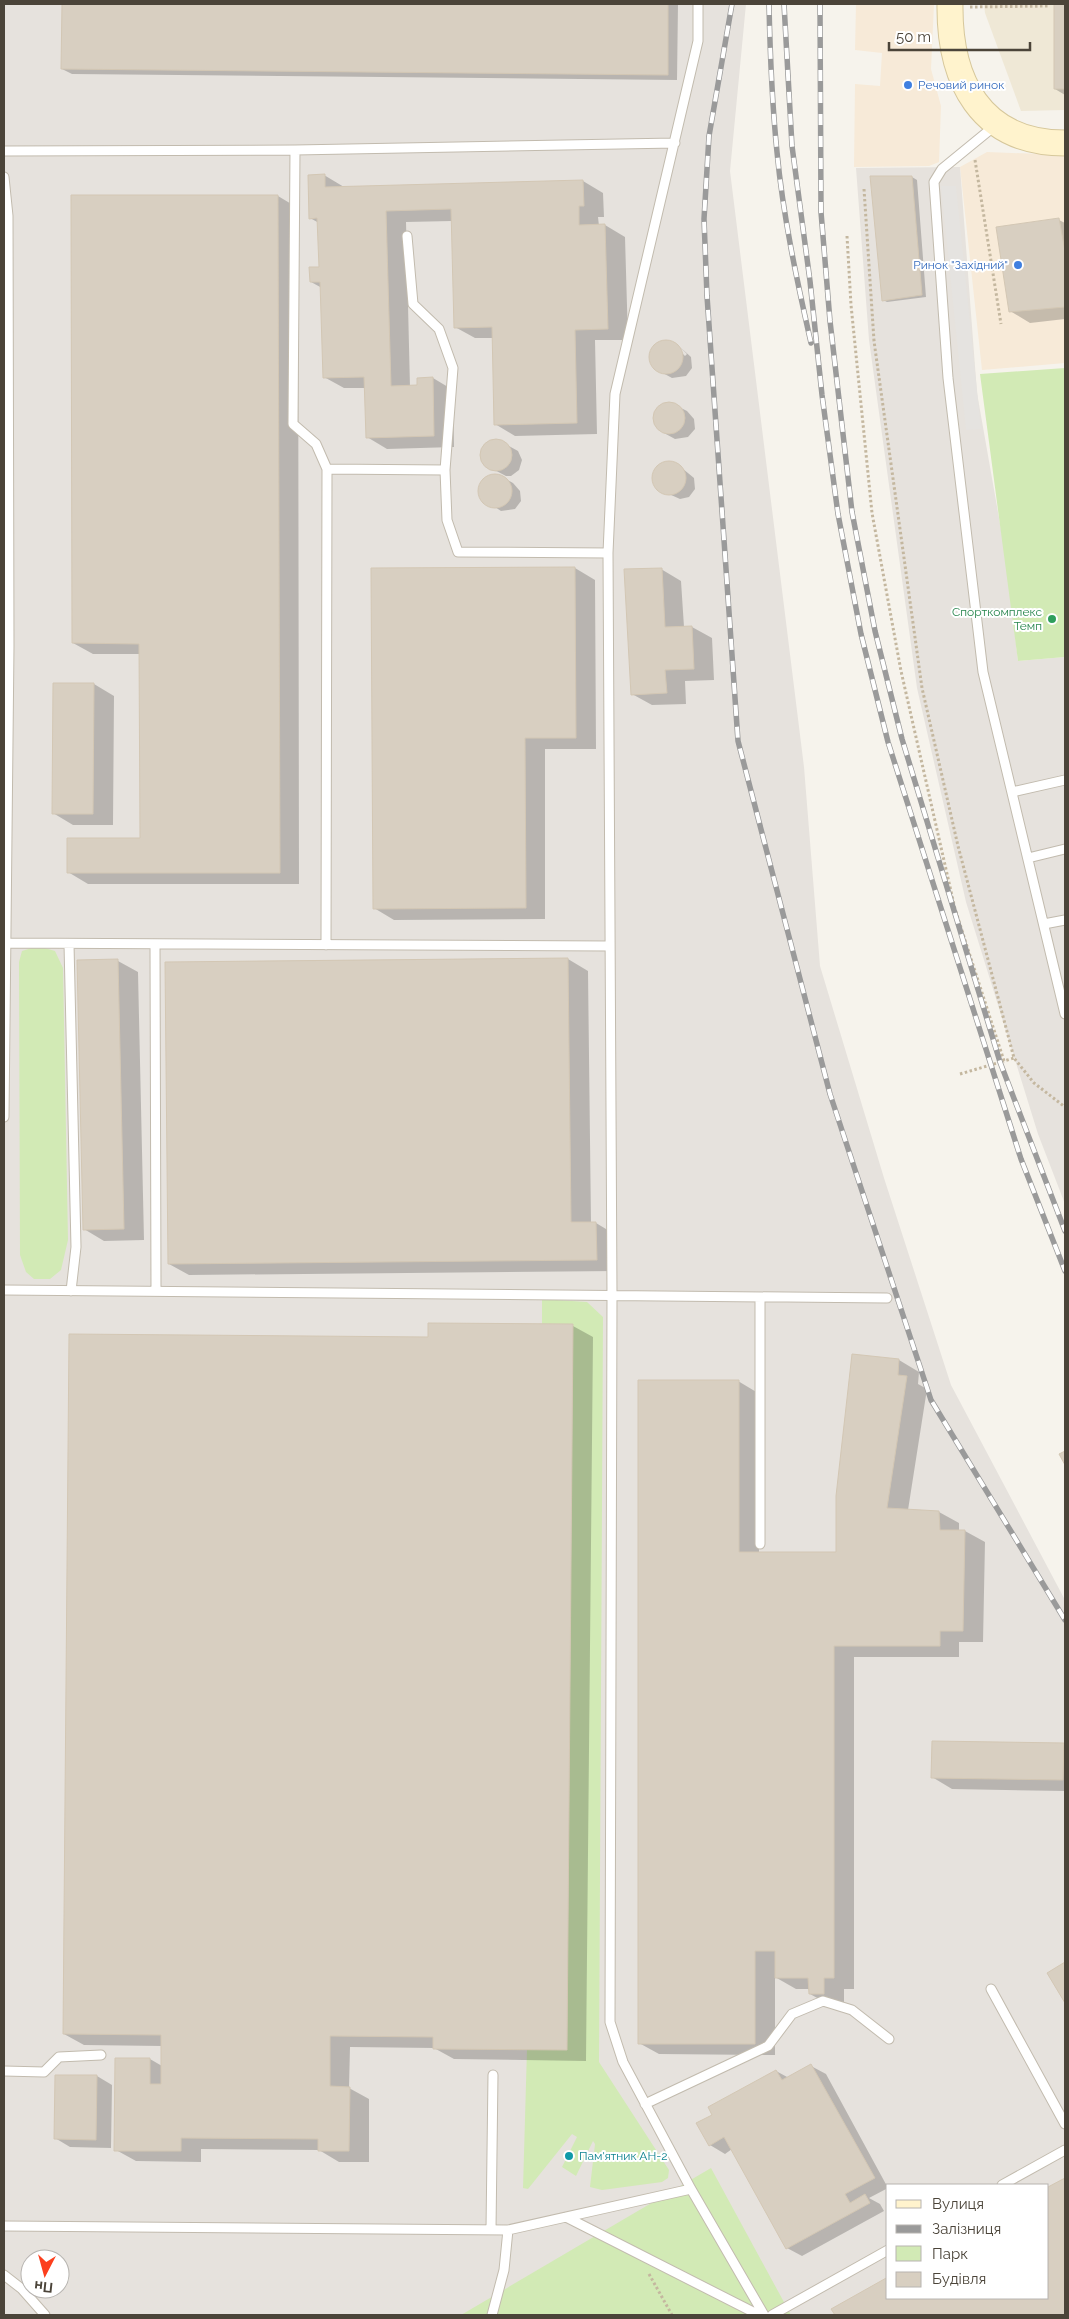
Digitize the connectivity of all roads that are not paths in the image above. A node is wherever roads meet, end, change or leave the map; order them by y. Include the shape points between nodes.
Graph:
1 (698, 4) edge
2 (957, 5) edge
3 (997, 124) junction
4 (675, 143) junction
5 (1065, 143) edge
6 (295, 150) junction
7 (4, 151) edge
8 (4, 177) edge
9 (407, 236) dead end
10 (327, 469) junction
11 (445, 470) junction
12 (608, 553) junction
13 (6, 646) edge
14 (1065, 780) edge
15 (1012, 792) junction
16 (1065, 849) edge
17 (1028, 858) junction
18 (1065, 920) edge
19 (1044, 924) junction
20 (6, 943) junction
21 (69, 944) junction
22 (155, 944) junction
23 (326, 945) junction
24 (610, 946) junction
25 (1063, 995) edge
26 (1065, 1014) edge
27 (4, 1116) edge
28 (4, 1290) edge
29 (72, 1290) junction
30 (156, 1291) junction
31 (612, 1295) junction
32 (760, 1296) junction
33 (888, 1298) dead end
34 (760, 1544) dead end
35 (991, 1989) dead end
36 (889, 2039) dead end
37 (101, 2056) dead end
38 (4, 2071) edge
39 (493, 2075) dead end
40 (645, 2104) junction
41 (1065, 2124) edge
42 (1065, 2150) edge
43 (1004, 2184) edge
44 (691, 2189) junction
45 (566, 2217) junction
46 (4, 2226) edge
47 (491, 2229) junction
48 (508, 2230) junction
49 (886, 2251) edge
50 (4, 2275) edge
51 (45, 2315) edge
52 (492, 2315) edge
53 (759, 2315) edge
54 (764, 2315) edge
55 (772, 2315) edge

1 - 4 lane via 698,42
2 - 3 main road via 953,51 978,108
3 - 5 main road via 1015,135
3 - 15 lane via 942,168 934,182 948,378 983,672
4 - 6 lane
4 - 12 lane via 615,394
6 - 7 lane
6 - 10 lane via 293,424 316,444
8 - 13 lane via 8,216
9 - 11 lane via 413,304 439,330 452,368
10 - 11 lane
10 - 23 lane
11 - 12 lane via 447,520 458,552
12 - 24 lane
13 - 20 lane
14 - 15 lane
15 - 17 lane
16 - 17 lane
17 - 19 lane
18 - 19 lane
19 - 25 lane
20 - 21 lane
20 - 27 lane
21 - 22 lane
21 - 29 lane via 76,1248
22 - 23 lane
22 - 30 lane
23 - 24 lane
24 - 31 lane
25 - 26 lane
28 - 29 lane
29 - 30 lane
30 - 31 lane
31 - 32 lane
31 - 40 lane via 610,2022 623,2062
32 - 33 lane
32 - 34 lane
35 - 41 lane
36 - 40 lane via 852,2010 823,2001 792,2014 768,2046
37 - 38 lane via 58,2057 44,2072
39 - 47 lane
40 - 44 lane
42 - 43 lane
44 - 45 lane
44 - 54 lane
45 - 48 lane
45 - 53 lane
46 - 47 lane
47 - 48 lane
48 - 52 lane via 504,2270
49 - 55 lane
50 - 51 lane via 22,2289

